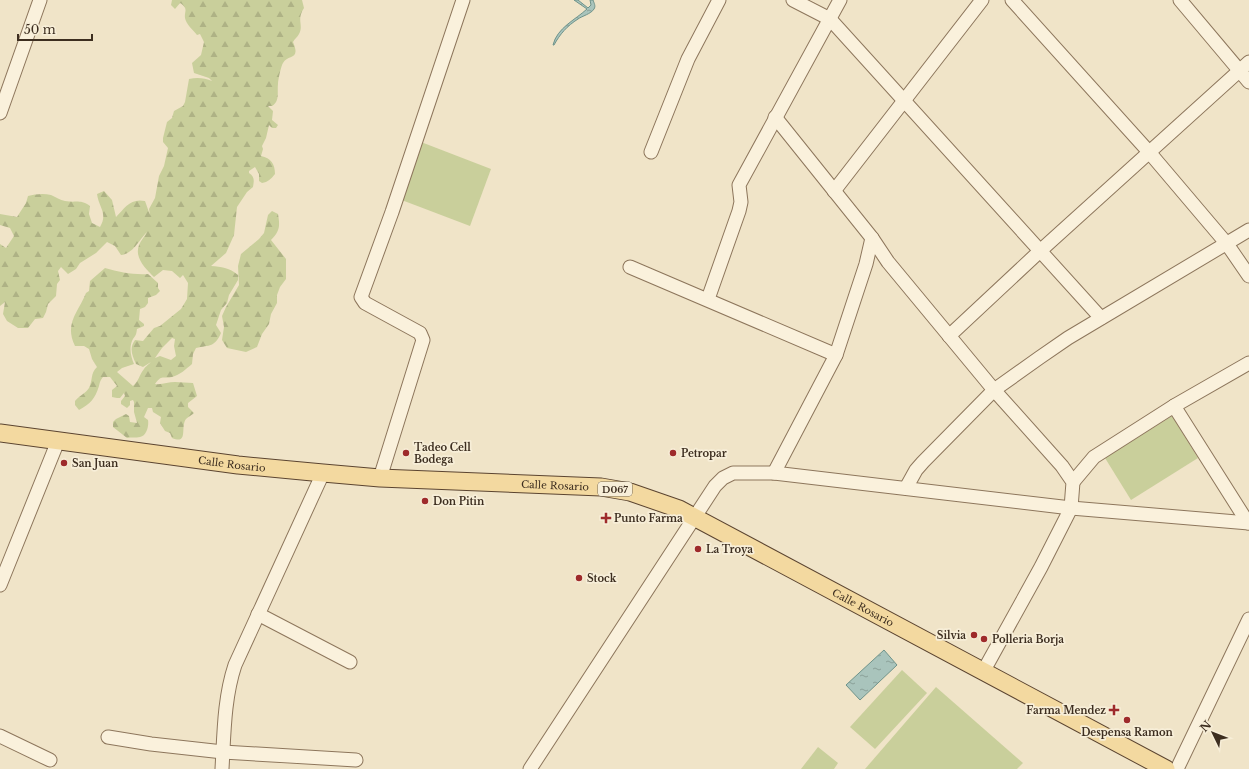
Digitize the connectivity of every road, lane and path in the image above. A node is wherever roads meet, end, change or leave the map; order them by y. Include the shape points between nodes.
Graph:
1 (40, 0) edge
2 (463, 0) edge
3 (719, 0) edge
4 (793, 0) edge
5 (840, 0) edge
6 (982, 0) edge
7 (1012, 0) edge
8 (1180, 0) edge
9 (830, 19) junction
10 (1244, 67) edge
11 (1249, 82) edge
12 (904, 100) junction
13 (0, 113) edge
14 (775, 117) junction
15 (651, 152) dead end
16 (1149, 152) junction
17 (834, 191) junction
18 (1249, 230) edge
19 (872, 238) junction
20 (1227, 244) junction
21 (1040, 251) junction
22 (886, 259) junction
23 (866, 264) junction
24 (630, 267) dead end
25 (1249, 276) edge
26 (708, 299) junction
27 (1101, 318) junction
28 (949, 336) junction
29 (836, 355) junction
30 (1249, 363) edge
31 (994, 390) junction
32 (1174, 406) junction
33 (0, 433) edge
34 (58, 441) junction
35 (774, 473) junction
36 (323, 474) junction
37 (380, 478) junction
38 (1073, 482) junction
39 (906, 488) junction
40 (1071, 508) junction
41 (694, 517) junction
42 (1248, 523) edge
43 (0, 585) edge
44 (258, 614) junction
45 (1249, 619) edge
46 (350, 662) dead end
47 (983, 672) junction
48 (0, 736) edge
49 (108, 737) dead end
50 (223, 752) junction
51 (50, 760) dead end
52 (356, 760) dead end
53 (222, 769) edge
54 (530, 769) edge
55 (1166, 769) edge
56 (1176, 769) edge

1 - 13 street
2 - 37 street via 361,297 365,303 420,333 423,340
3 - 15 street via 688,59
4 - 9 street
5 - 9 street
6 - 12 street
7 - 16 street
8 - 10 street
9 - 12 street
9 - 14 street
10 - 11 street
10 - 16 street
12 - 17 street
12 - 21 street
14 - 17 street
14 - 26 street via 739,185 739,211
16 - 20 street
16 - 21 street
17 - 19 street
18 - 20 street
19 - 22 street
19 - 23 street
20 - 25 street
20 - 27 street
21 - 27 street
21 - 28 street
22 - 23 street via 872,258
22 - 28 street
23 - 29 street
24 - 26 street
26 - 29 street
27 - 31 street
28 - 31 street
29 - 35 street
30 - 32 street
31 - 38 street via 1062,466
31 - 39 street via 923,462
32 - 38 street via 1094,457
32 - 42 street
33 - 34 main road, Calle Rosario / D067
34 - 36 main road, Calle Rosario / D067
34 - 43 street
35 - 39 street
35 - 41 street via 734,473 723,478
36 - 37 main road, Calle Rosario / D067
36 - 44 street
37 - 41 main road, Calle Rosario / D067 via 608,488 658,501
38 - 40 street
39 - 40 street
40 - 42 street
40 - 47 street
41 - 47 main road, Calle Rosario / D067
41 - 54 street
44 - 46 street
44 - 50 street via 230,679
45 - 56 street
47 - 55 main road, Calle Rosario / D067
48 - 51 street
49 - 50 street
50 - 52 street
50 - 53 street

